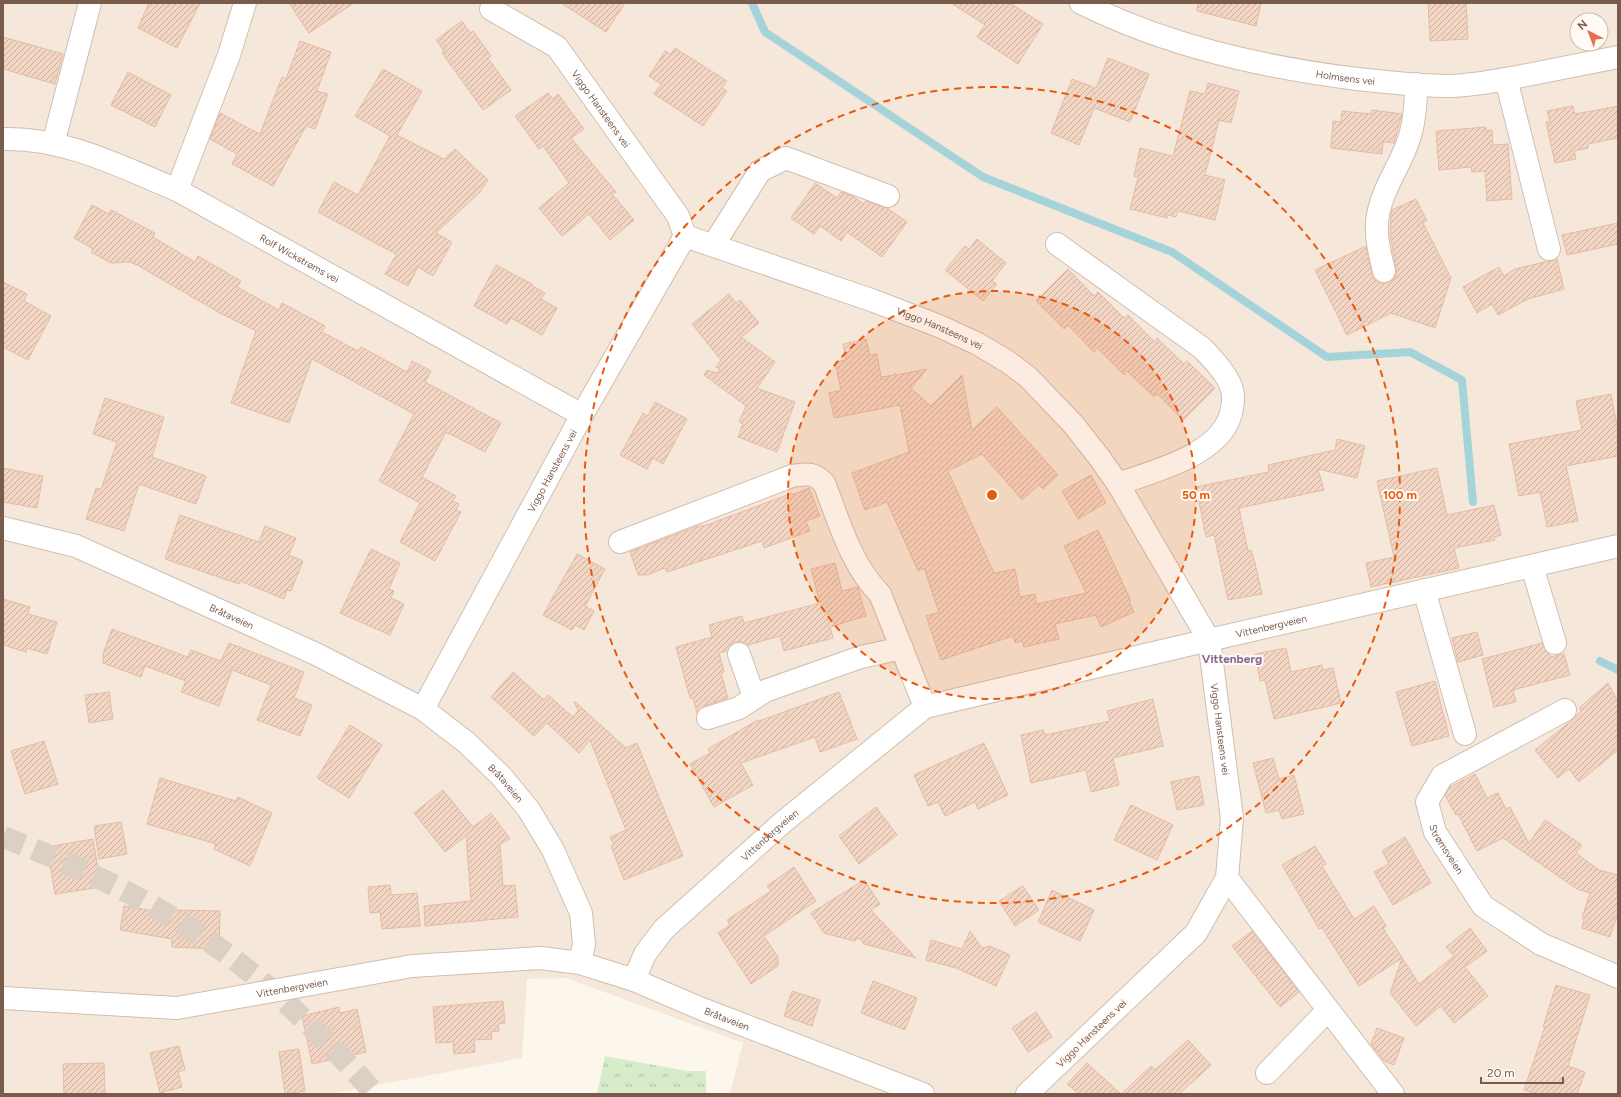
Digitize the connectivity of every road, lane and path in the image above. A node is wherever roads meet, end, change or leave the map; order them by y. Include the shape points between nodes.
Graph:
1 (90, 3) edge
2 (244, 3) edge
3 (1081, 3) edge
4 (491, 9) dead end
5 (1618, 57) edge
6 (1506, 79) junction
7 (1416, 84) junction
8 (3, 139) edge
9 (53, 144) junction
10 (177, 190) junction
11 (888, 196) dead end
12 (685, 236) junction
13 (714, 244) junction
14 (1057, 244) dead end
15 (1549, 249) dead end
16 (1384, 271) dead end
17 (582, 415) junction
18 (1118, 484) junction
19 (3, 528) edge
20 (620, 542) dead end
21 (1618, 546) edge
22 (1532, 566) junction
23 (1424, 590) junction
24 (1209, 640) junction
25 (1555, 643) dead end
26 (902, 648) junction
27 (739, 654) dead end
28 (754, 697) junction
29 (925, 707) junction
30 (422, 708) junction
31 (1565, 710) dead end
32 (708, 718) dead end
33 (1465, 734) dead end
34 (1227, 878) junction
35 (580, 963) junction
36 (1618, 977) edge
37 (634, 980) junction
38 (3, 998) edge
39 (1328, 1010) junction
40 (1267, 1073) dead end
41 (923, 1094) edge
42 (1028, 1094) edge
43 (1393, 1094) edge

1 - 9 street
2 - 10 street via 229,55
3 - 7 street, Holmsens vei via 1152,34 1234,58 1326,75
4 - 12 street, Viggo Hansteens vei via 557,47 678,216
5 - 6 street, Holmsens vei
6 - 7 street, Holmsens vei via 1449,86
6 - 15 street
7 - 16 street via 1416,109 1409,139 1382,198 1378,222 1378,247
8 - 9 street, Rolf Wickstrøms vei
9 - 10 street, Rolf Wickstrøms vei via 109,162
10 - 17 street, Rolf Wickstrøms vei
11 - 13 street via 786,158 760,171
12 - 13 street, Viggo Hansteens vei
12 - 17 street, Viggo Hansteens vei
13 - 18 street, Viggo Hansteens vei via 874,300 978,344 1028,377 1068,419
14 - 18 street via 1202,348 1215,361 1232,390 1231,414 1218,438 1204,449
17 - 30 street, Viggo Hansteens vei
18 - 24 street, Viggo Hansteens vei
19 - 30 street, Bråtaveien via 76,546 316,654
20 - 26 street via 792,476 816,476 824,483 857,564 867,581 880,594
21 - 22 street, Vittenbergveien
22 - 23 street, Vittenbergveien
22 - 25 street
23 - 24 street, Vittenbergveien
23 - 33 street
24 - 29 street, Vittenbergveien
24 - 34 street, Viggo Hansteens vei via 1232,818
26 - 28 street via 861,657
26 - 29 street
27 - 28 street
28 - 32 street via 739,708
29 - 37 street, Vittenbergveien via 782,823 664,928 644,954
30 - 35 street, Bråtaveien via 467,743 502,777 529,810 553,850 581,913 584,944
31 - 36 street, Strømsveien via 1442,776 1427,802 1435,832 1483,906 1541,944
34 - 39 street
34 - 42 street, Viggo Hansteens vei via 1196,933
35 - 37 street, Bråtaveien
35 - 38 street, Vittenbergveien via 542,958 412,966 177,1008
37 - 41 street, Bråtaveien via 702,1010
39 - 40 street
39 - 43 street

